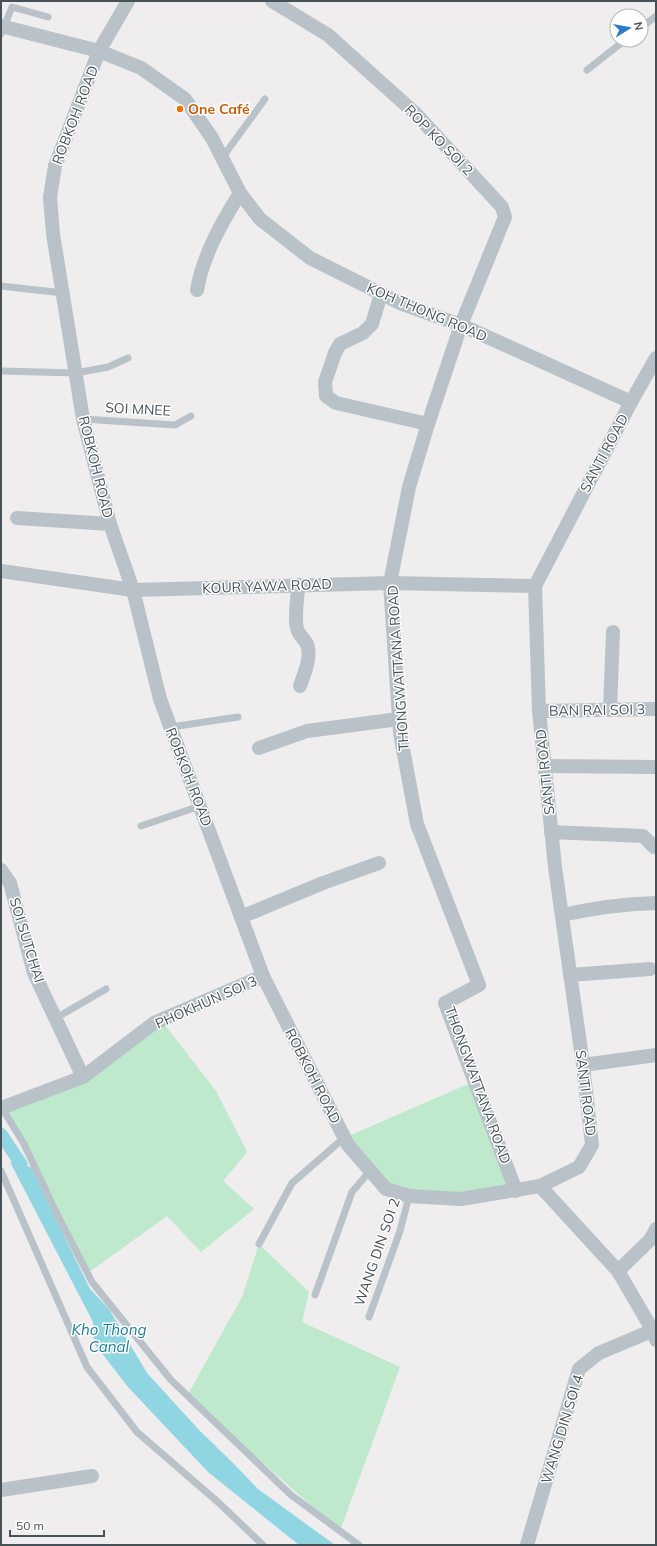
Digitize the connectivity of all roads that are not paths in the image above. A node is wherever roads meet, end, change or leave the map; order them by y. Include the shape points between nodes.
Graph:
1 (128, 1) edge
2 (272, 1) edge
3 (48, 17) dead end
4 (2, 29) edge
5 (615, 48) edge
6 (99, 51) junction
7 (586, 70) dead end
8 (265, 99) dead end
9 (222, 158) junction
10 (240, 193) junction
11 (1, 286) edge
12 (197, 290) dead end
13 (63, 293) junction
14 (381, 294) junction
15 (461, 325) junction
16 (128, 358) dead end
17 (656, 358) edge
18 (1, 371) edge
19 (76, 373) junction
20 (631, 402) junction
21 (191, 416) dead end
22 (83, 419) junction
23 (428, 424) junction
24 (17, 518) dead end
25 (110, 524) junction
26 (1, 571) edge
27 (390, 583) junction
28 (298, 585) junction
29 (534, 586) junction
30 (133, 590) junction
31 (613, 632) dead end
32 (300, 686) dead end
33 (610, 709) junction
34 (656, 709) edge
35 (539, 712) junction
36 (238, 717) dead end
37 (399, 719) junction
38 (171, 727) junction
39 (260, 748) dead end
40 (545, 766) junction
41 (656, 767) edge
42 (200, 806) junction
43 (141, 826) dead end
44 (551, 832) junction
45 (654, 847) dead end
46 (379, 863) dead end
47 (1, 870) edge
48 (656, 903) edge
49 (562, 915) junction
50 (241, 917) junction
51 (650, 970) dead end
52 (570, 975) junction
53 (263, 976) junction
54 (106, 989) dead end
55 (56, 1018) junction
56 (656, 1055) edge
57 (583, 1065) junction
58 (83, 1077) junction
59 (2, 1108) edge
60 (344, 1138) junction
61 (1, 1171) edge
62 (370, 1171) junction
63 (540, 1186) junction
64 (516, 1190) junction
65 (409, 1196) junction
66 (656, 1229) edge
67 (259, 1244) dead end
68 (618, 1271) junction
69 (315, 1295) dead end
70 (369, 1317) dead end
71 (655, 1333) edge
72 (92, 1476) dead end
73 (1, 1490) edge
74 (263, 1545) edge
75 (359, 1545) edge
76 (527, 1545) edge

1 - 6 street, ROBKOH ROAD
2 - 15 street, ROP KO SOI 2 via 328,35 416,114 502,207 505,217
3 - 4 lane via 12,7
4 - 6 street, KOH THONG ROAD
5 - 7 lane
6 - 9 street, KOH THONG ROAD via 141,68 185,100 212,138
6 - 13 street, ROBKOH ROAD via 55,166 50,197
8 - 9 lane
9 - 10 street, KOH THONG ROAD
10 - 12 street via 208,253 200,272
10 - 14 street, KOH THONG ROAD via 260,219 310,258
11 - 13 lane
13 - 19 street, ROBKOH ROAD
14 - 15 street, KOH THONG ROAD
14 - 23 street via 372,324 363,333 340,344 337,349 325,382 326,396 336,403
15 - 20 street, KOH THONG ROAD
15 - 23 street, THONGWATTANA ROAD
16 - 19 lane via 108,367
17 - 20 street, SANTI ROAD
18 - 19 lane
19 - 22 street, ROBKOH ROAD
20 - 29 street, SANTI ROAD
21 - 22 lane, SOI MNEE via 175,425
22 - 25 street, ROBKOH ROAD
23 - 27 street, THONGWATTANA ROAD via 409,487
24 - 25 street
25 - 30 street, ROBKOH ROAD
26 - 30 street, KOUR YAWA ROAD
27 - 28 street, KOUR YAWA ROAD
27 - 29 street, KOUR YAWA ROAD
27 - 37 street, THONGWATTANA ROAD
28 - 30 street, KOUR YAWA ROAD
28 - 32 street via 296,628 308,650
29 - 35 street, SANTI ROAD
30 - 38 street, ROBKOH ROAD via 160,699
31 - 33 street
33 - 34 street, BAN RAI SOI 3
33 - 35 street, BAN RAI SOI 3
35 - 40 street, SANTI ROAD
36 - 38 lane
37 - 39 street via 307,731
37 - 64 street, THONGWATTANA ROAD via 417,824 479,985 446,1003
38 - 42 street, ROBKOH ROAD
40 - 41 street
40 - 44 street, SANTI ROAD
42 - 43 lane
42 - 50 street, ROBKOH ROAD
44 - 45 street via 643,836
44 - 49 street, SANTI ROAD
46 - 50 street
47 - 55 street, SOI SUTCHAI via 10,883 34,973
48 - 49 street via 591,909
49 - 52 street, SANTI ROAD
50 - 53 street, ROBKOH ROAD
51 - 52 street
52 - 57 street, SANTI ROAD
53 - 58 street, PHOKHUN SOI 3 via 154,1024
53 - 60 street, ROBKOH ROAD
54 - 55 lane
55 - 58 street, SOI SUTCHAI
56 - 57 street
57 - 63 street, SANTI ROAD via 592,1145 578,1167
58 - 59 street, PHOKHUN SOI 3
59 - 75 lane via 24,1144 92,1282 171,1380 291,1495
60 - 62 street, ROBKOH ROAD
60 - 67 lane via 292,1183
61 - 74 lane via 87,1367 137,1432
62 - 65 street, ROBKOH ROAD via 386,1190
62 - 69 lane via 352,1192
63 - 64 street, ROBKOH ROAD
63 - 68 street
64 - 65 street, ROBKOH ROAD via 461,1198
65 - 70 lane, WANG DIN SOI 2 via 400,1231
66 - 68 street via 650,1240
68 - 71 street
71 - 76 street, WANG DIN SOI 4 via 599,1353 579,1369
72 - 73 street

